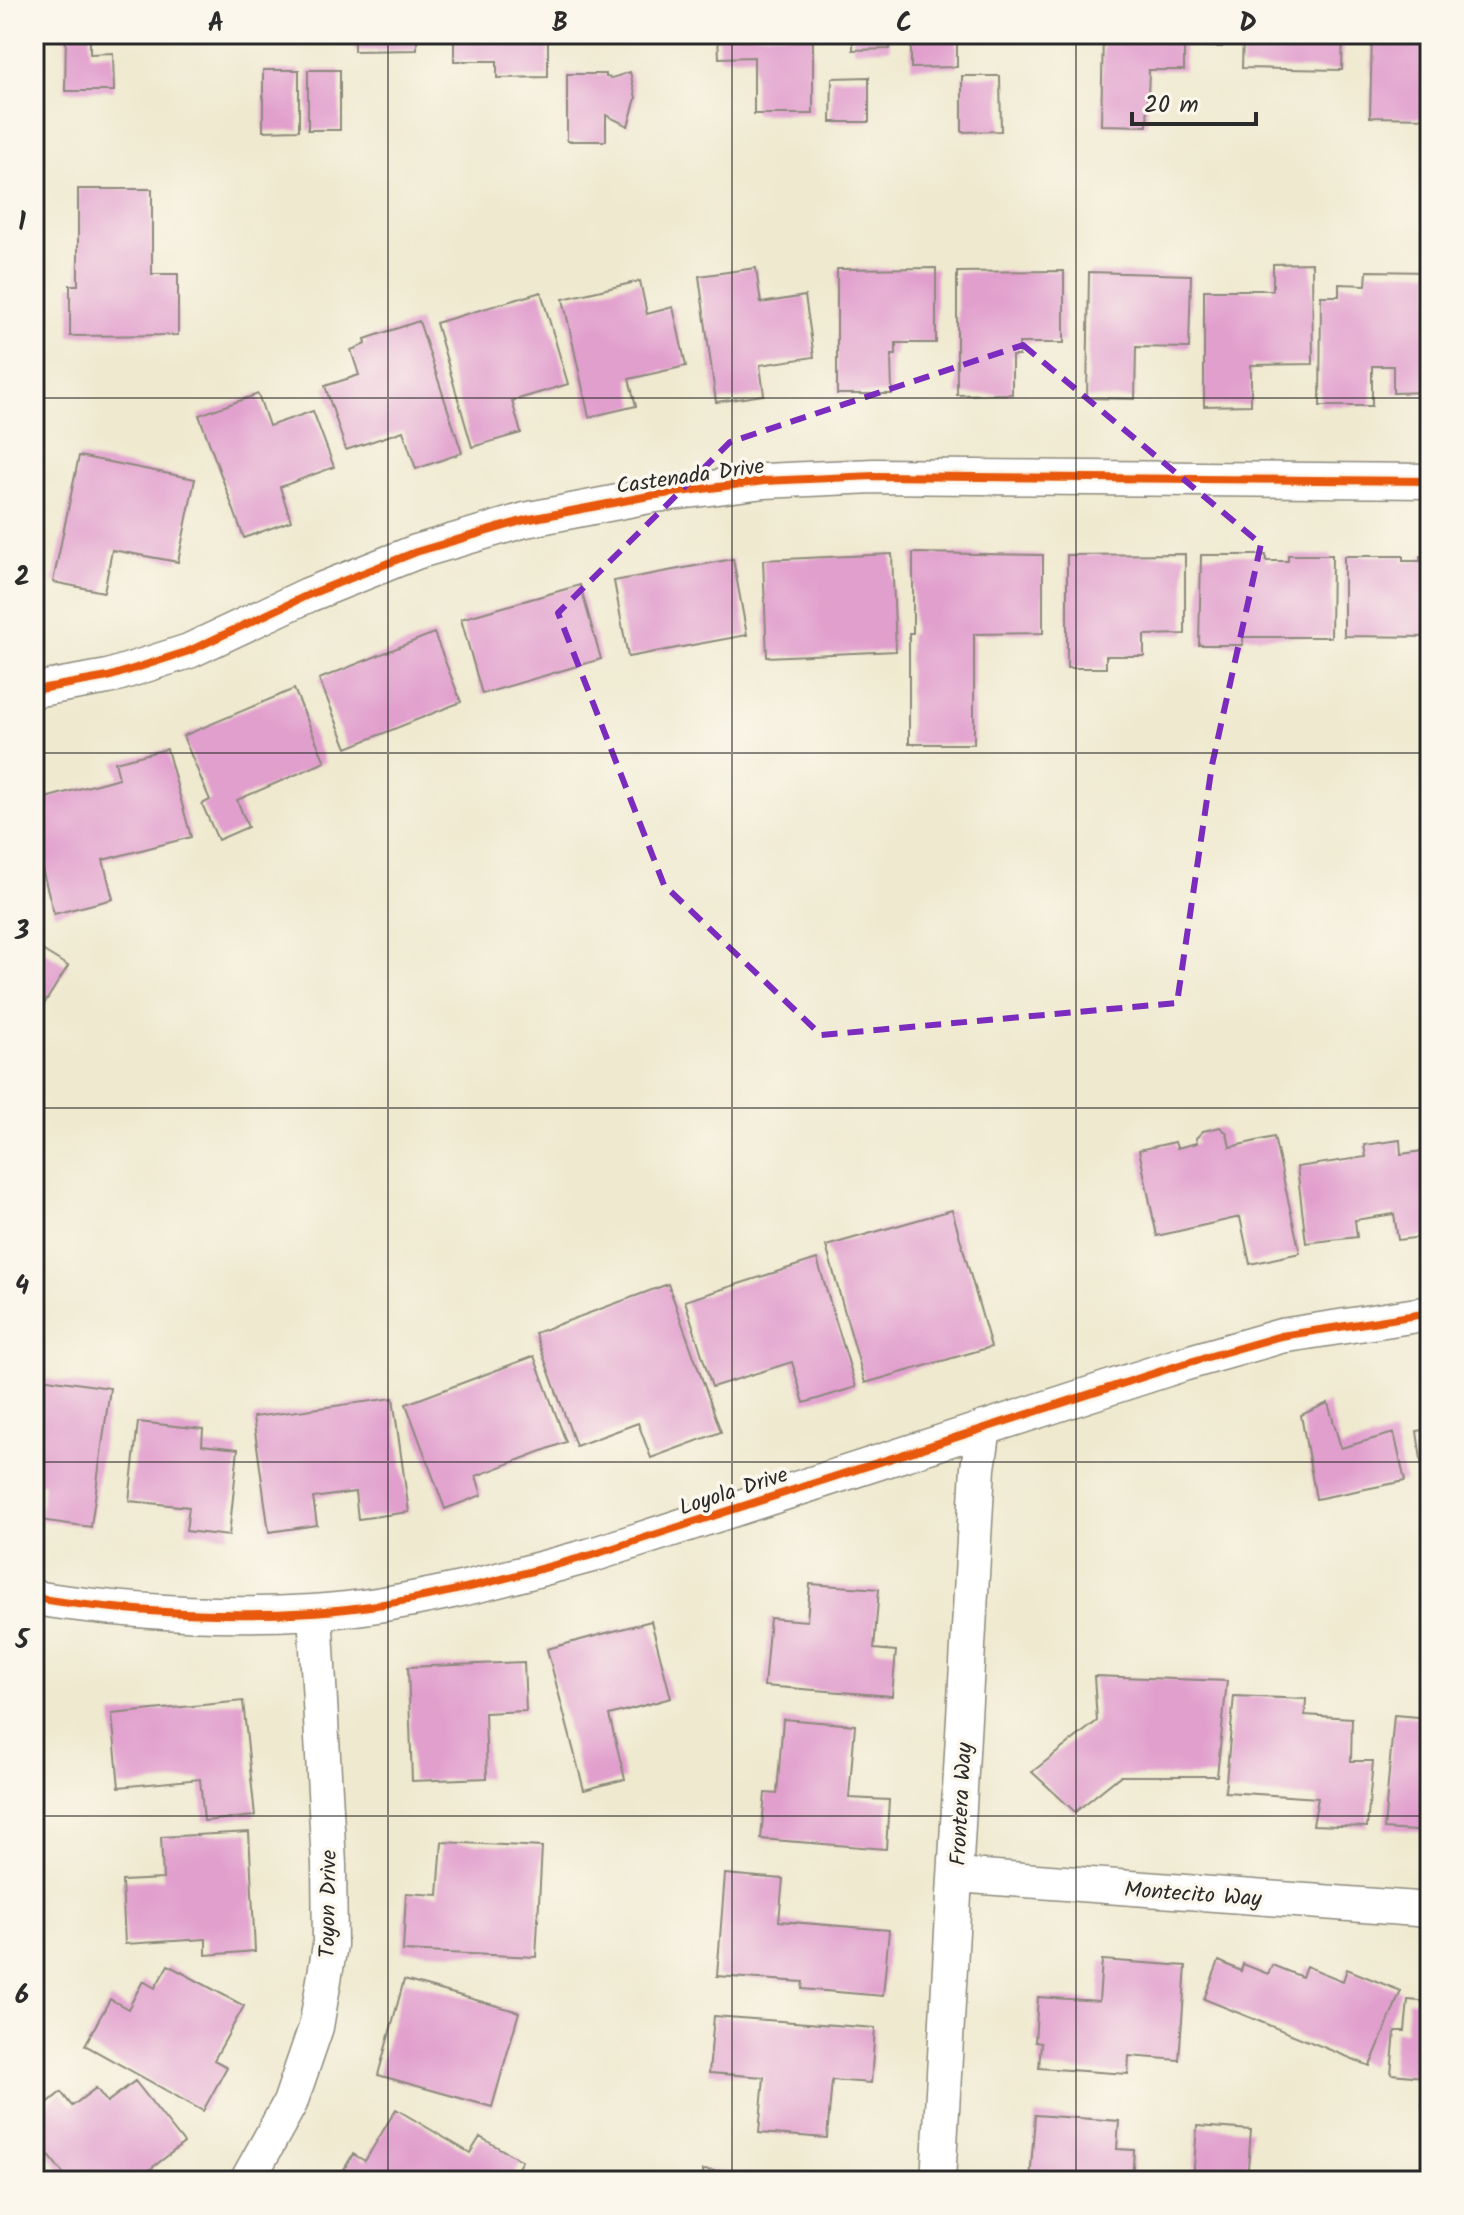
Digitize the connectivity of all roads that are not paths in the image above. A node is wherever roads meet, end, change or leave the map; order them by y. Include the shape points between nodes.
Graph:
1 (1430, 481) edge
2 (34, 690) edge
3 (1430, 1313) edge
4 (984, 1428) junction
5 (34, 1598) edge
6 (315, 1612) junction
7 (956, 1875) junction
8 (1430, 1910) edge
9 (247, 2181) edge
10 (938, 2181) edge

1 - 2 street, Castenada Drive via 874,476 764,481 649,496 525,520 416,552 189,651 108,677
3 - 4 street, Loyola Drive via 1281,1336
4 - 6 street, Loyola Drive via 592,1555 500,1580
4 - 7 street, Frontera Way
5 - 6 street, Loyola Drive via 214,1615
6 - 9 street, Toyon Drive via 330,1945 316,2027 290,2103
7 - 8 street, Montecito Way
7 - 10 street, Frontera Way

